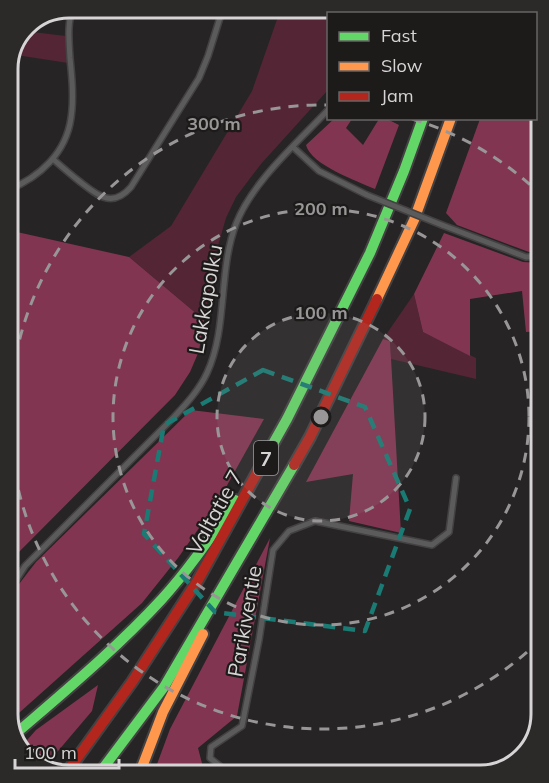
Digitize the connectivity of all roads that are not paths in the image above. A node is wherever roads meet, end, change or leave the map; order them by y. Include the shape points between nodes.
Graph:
1 (71, 18) edge
2 (220, 18) edge
3 (327, 111) edge
4 (422, 120) edge
5 (451, 120) edge
6 (293, 147) junction
7 (53, 159) junction
8 (18, 185) edge
9 (531, 257) edge
10 (287, 419) junction
11 (456, 478) dead end
12 (232, 572) junction
13 (18, 577) edge
14 (21, 730) edge
15 (72, 765) edge
16 (106, 765) edge
17 (144, 765) edge
18 (218, 765) edge

1 - 7 street via 72,115
2 - 7 street via 199,78 127,192 116,198 100,197
3 - 6 street, Lakkapolku
4 - 10 highway, Valtatie 7 / 7 via 370,253
5 - 12 highway, 7 via 414,220 320,417
6 - 9 street, bridge via 319,171 367,195
6 - 13 street, Lakkapolku via 257,188 237,222 230,244 214,352 199,388
7 - 8 street
10 - 14 highway via 208,541 162,600
10 - 15 highway, Valtatie 7 / 7 via 198,580
11 - 18 street, Parikiventie via 449,532 432,545 315,521 289,531 273,550 242,726 211,747 210,758
12 - 16 highway, 7 via 164,687
12 - 17 highway via 163,712

